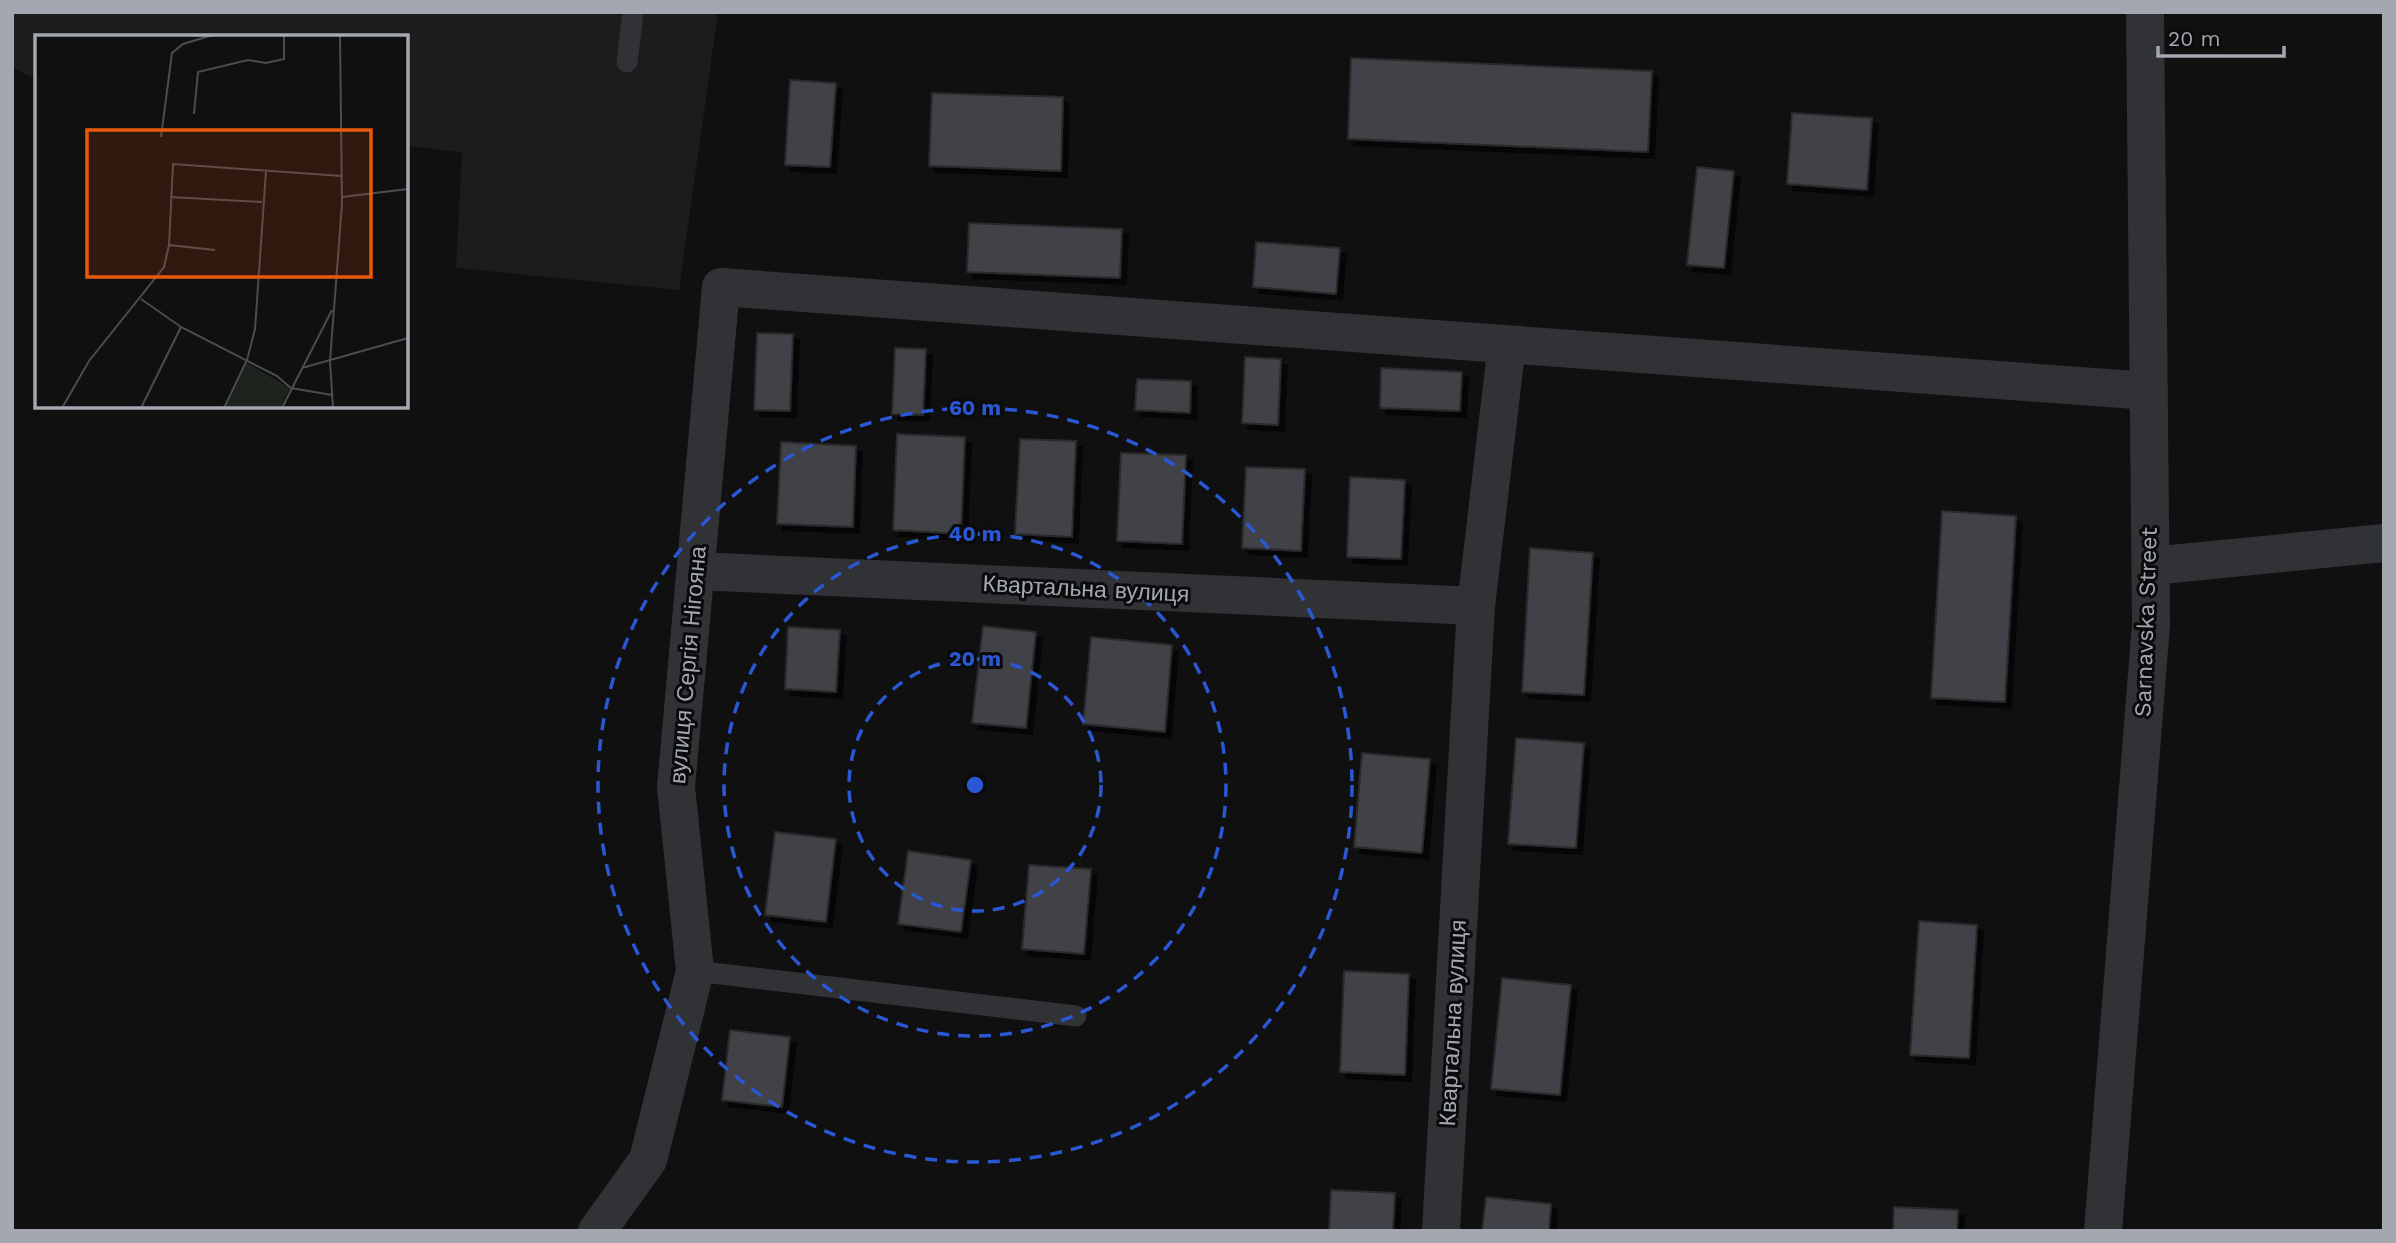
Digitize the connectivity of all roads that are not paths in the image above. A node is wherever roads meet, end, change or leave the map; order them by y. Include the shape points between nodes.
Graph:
1 (633, 12) edge
2 (2145, 12) edge
3 (627, 62) dead end
4 (1507, 344) junction
5 (2148, 391) junction
6 (2384, 543) edge
7 (2151, 566) junction
8 (696, 571) junction
9 (1476, 607) junction
10 (695, 971) junction
11 (1076, 1016) dead end
12 (597, 1231) edge
13 (1441, 1231) edge
14 (2103, 1231) edge

1 - 3 lane
2 - 5 street, Sarnavska Street
4 - 5 street
4 - 8 street, вулиця Сергія Нігояна via 721,287
4 - 9 street, Квартальна вулиця
5 - 7 street, Sarnavska Street
6 - 7 street
7 - 14 street, Sarnavska Street via 2151,624
8 - 9 street, Квартальна вулиця
8 - 10 street, вулиця Сергія Нігояна via 676,787
9 - 13 street, Квартальна вулиця
10 - 11 lane
10 - 12 street, вулиця Сергія Нігояна via 648,1160

